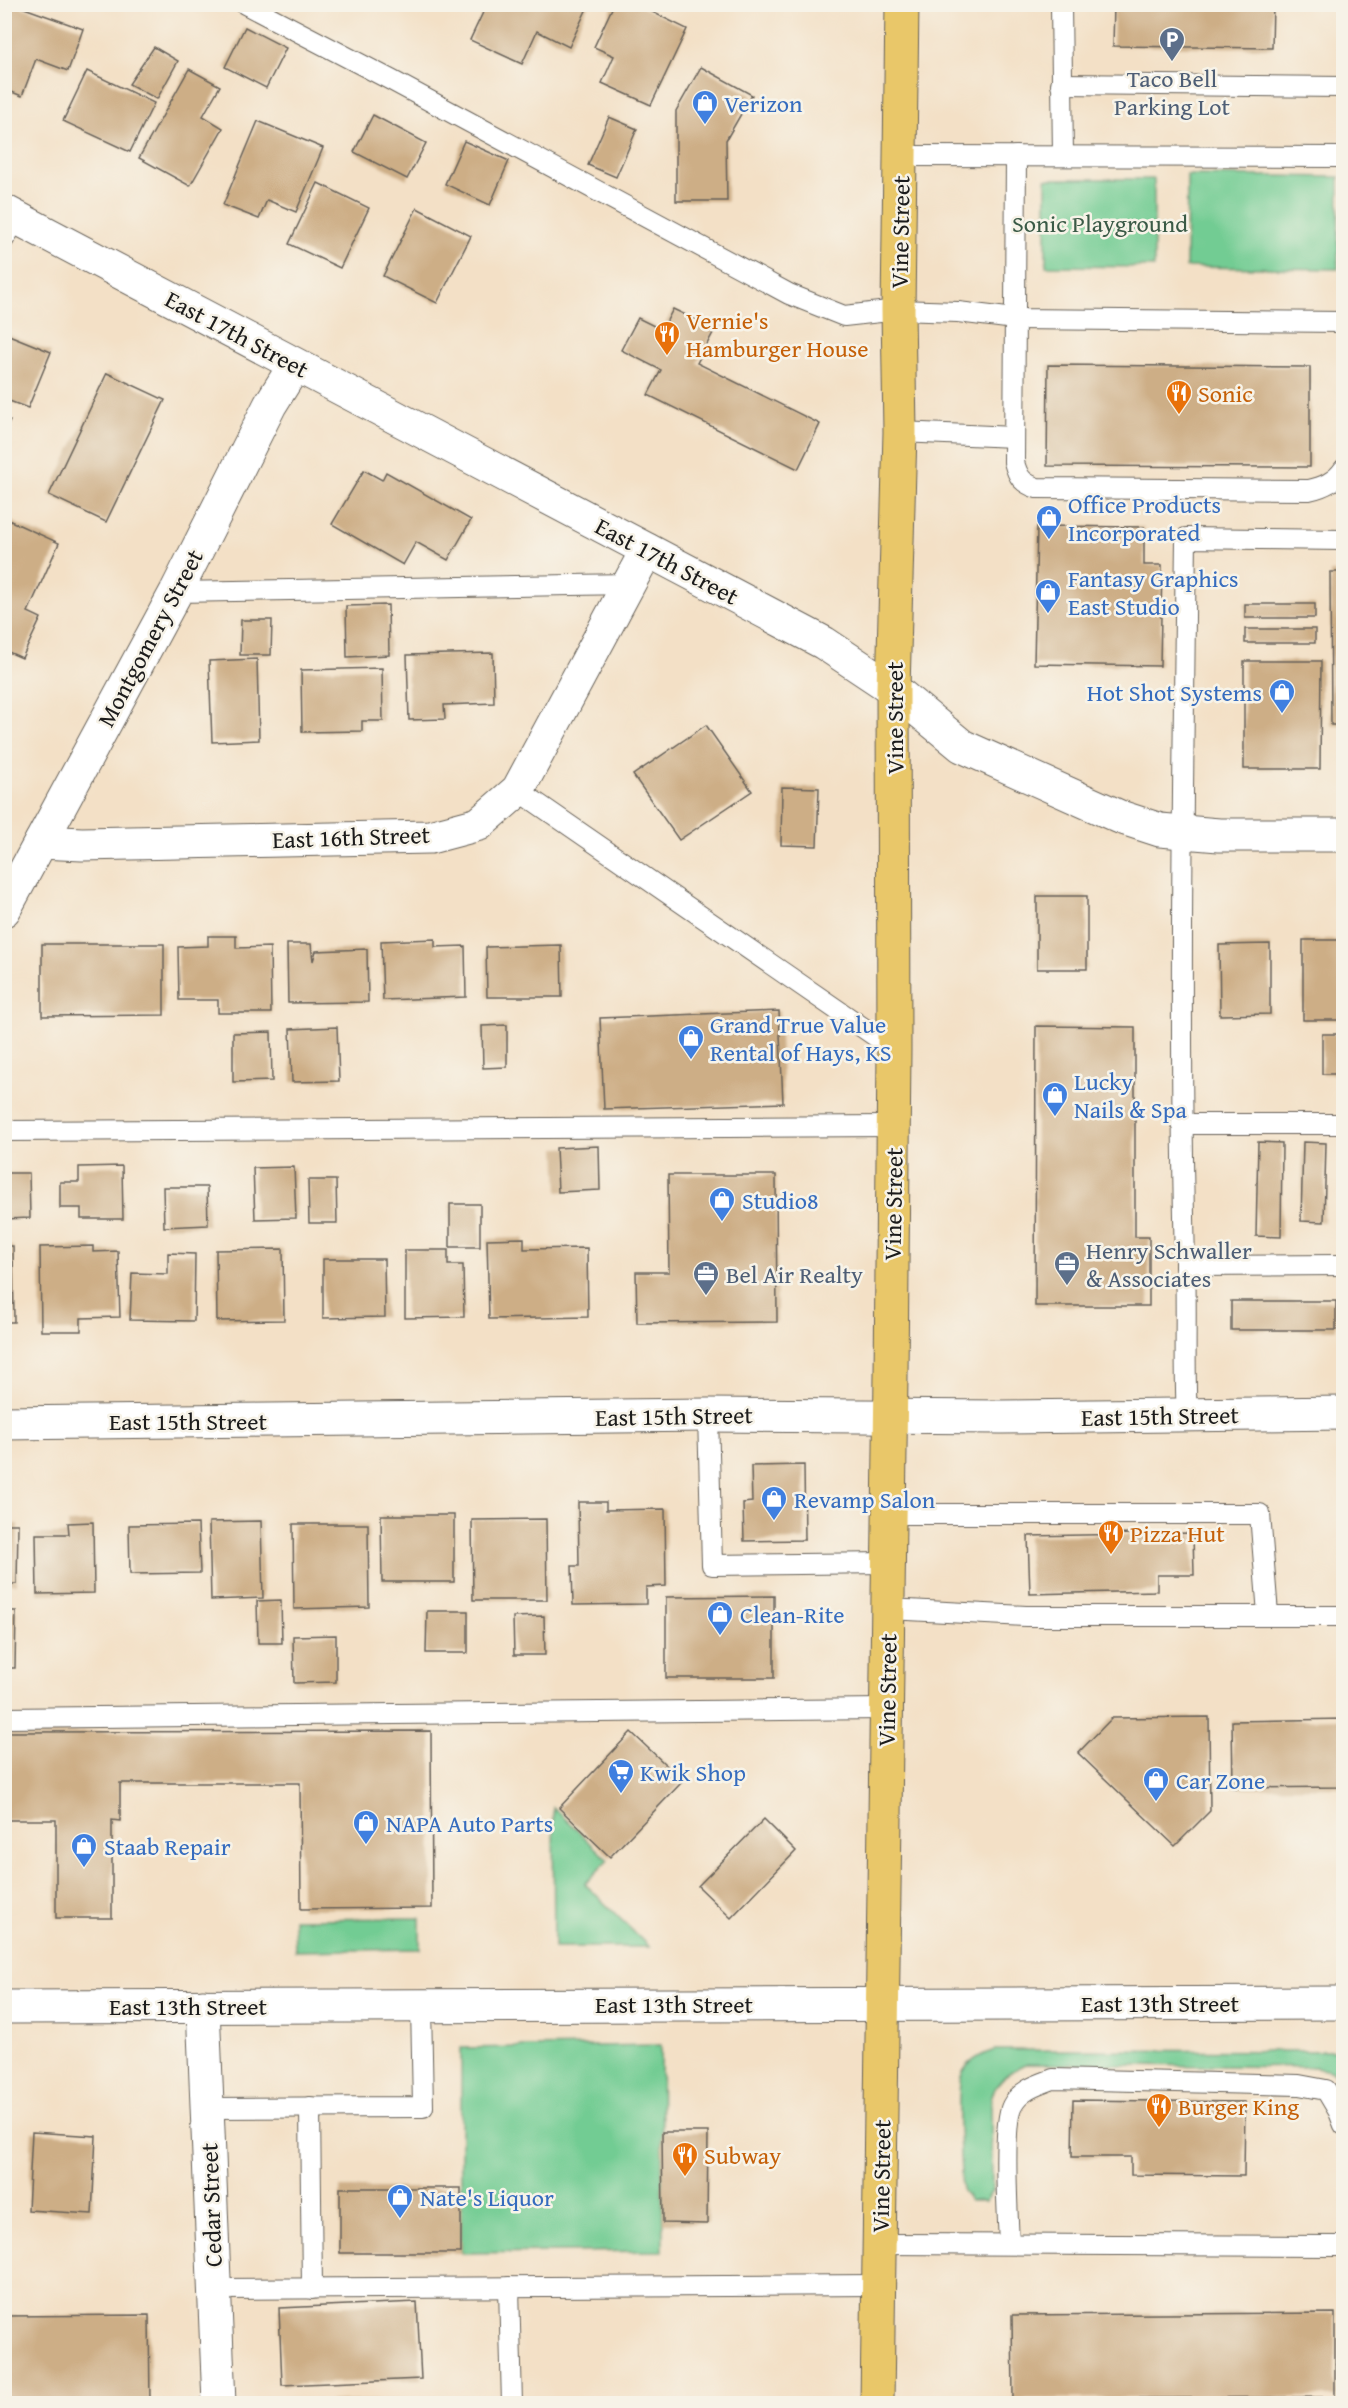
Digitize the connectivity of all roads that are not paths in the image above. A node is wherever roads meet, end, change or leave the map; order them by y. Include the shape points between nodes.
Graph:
1 (245, 4) edge
2 (902, 4) edge
3 (1061, 4) edge
4 (1061, 84) junction
5 (1344, 87) edge
6 (901, 156) junction
7 (1016, 156) junction
8 (1063, 156) junction
9 (1344, 157) edge
10 (9, 223) edge
11 (898, 310) junction
12 (1015, 319) junction
13 (1344, 322) edge
14 (295, 365) junction
15 (900, 432) junction
16 (1014, 436) junction
17 (1344, 470) edge
18 (1344, 540) edge
19 (647, 550) junction
20 (628, 584) junction
21 (176, 592) junction
22 (893, 689) junction
23 (518, 790) junction
24 (1182, 831) junction
25 (1344, 835) edge
26 (41, 842) junction
27 (4, 910) edge
28 (894, 1048) junction
29 (1181, 1124) junction
30 (1344, 1124) edge
31 (894, 1126) junction
32 (4, 1131) edge
33 (1344, 1265) edge
34 (1185, 1266) junction
35 (1344, 1413) edge
36 (708, 1415) junction
37 (890, 1416) junction
38 (1187, 1416) junction
39 (4, 1423) edge
40 (890, 1514) junction
41 (889, 1563) junction
42 (888, 1609) junction
43 (1268, 1614) junction
44 (1344, 1616) edge
45 (887, 1708) junction
46 (4, 1718) edge
47 (1344, 2003) edge
48 (884, 2004) junction
49 (421, 2005) junction
50 (202, 2006) junction
51 (4, 2007) edge
52 (310, 2107) junction
53 (207, 2108) junction
54 (1344, 2125) edge
55 (880, 2244) junction
56 (1009, 2244) junction
57 (1344, 2246) edge
58 (879, 2285) junction
59 (509, 2287) junction
60 (214, 2289) junction
61 (312, 2289) junction
62 (219, 2403) edge
63 (512, 2403) edge
64 (877, 2403) edge

1 - 11 lane via 789,294 844,316
2 - 6 main road, Vine Street
3 - 4 lane
4 - 5 lane
4 - 8 lane
6 - 7 lane
6 - 11 main road, Vine Street
7 - 8 lane
7 - 12 lane
8 - 9 lane
10 - 14 street, East 17th Street
11 - 12 lane
11 - 15 main road, Vine Street
12 - 13 lane
12 - 16 lane
14 - 19 street, East 17th Street
14 - 21 street, Montgomery Street via 270,405
15 - 16 lane
15 - 22 main road, Vine Street
16 - 17 lane via 1017,475 1037,488 1309,490 1330,483
18 - 24 lane via 1186,538
19 - 20 street, East 16th Street
19 - 22 street, East 17th Street via 824,643
20 - 21 lane
20 - 23 street, East 16th Street
21 - 26 street, Montgomery Street
22 - 24 street, East 17th Street via 962,746 1120,817 1160,830
22 - 28 main road, Vine Street
23 - 26 street, East 16th Street via 479,824 430,837
23 - 28 lane
24 - 25 street, East 17th Street via 1219,835
24 - 29 lane
26 - 27 street, Montgomery Street
28 - 31 main road, Vine Street
29 - 30 lane
29 - 34 lane
31 - 32 lane
31 - 37 main road, Vine Street
33 - 34 lane
34 - 38 lane
35 - 38 street, East 15th Street
36 - 37 street, East 15th Street
36 - 39 street, East 15th Street
36 - 41 lane via 711,1564
37 - 38 street, East 15th Street
37 - 40 main road, Vine Street
40 - 41 main road, Vine Street
40 - 43 lane via 1260,1514
41 - 42 main road, Vine Street
42 - 43 lane via 1026,1616
42 - 45 main road, Vine Street
43 - 44 lane
45 - 46 lane
45 - 48 main road, Vine Street
47 - 48 street, East 13th Street
48 - 49 street, East 13th Street
48 - 55 main road, Vine Street
49 - 50 street, East 13th Street
49 - 52 lane via 423,2107
50 - 51 street, East 13th Street
50 - 53 street, Cedar Street
52 - 53 lane
52 - 61 lane
53 - 60 street, Cedar Street
54 - 56 lane via 1326,2090 1299,2085 1053,2079 1027,2088 1011,2107 1007,2134
55 - 56 lane
55 - 58 main road, Vine Street
56 - 57 lane
58 - 59 lane
58 - 64 main road, Vine Street
59 - 61 lane
59 - 63 lane
60 - 61 lane
60 - 62 street, Cedar Street

